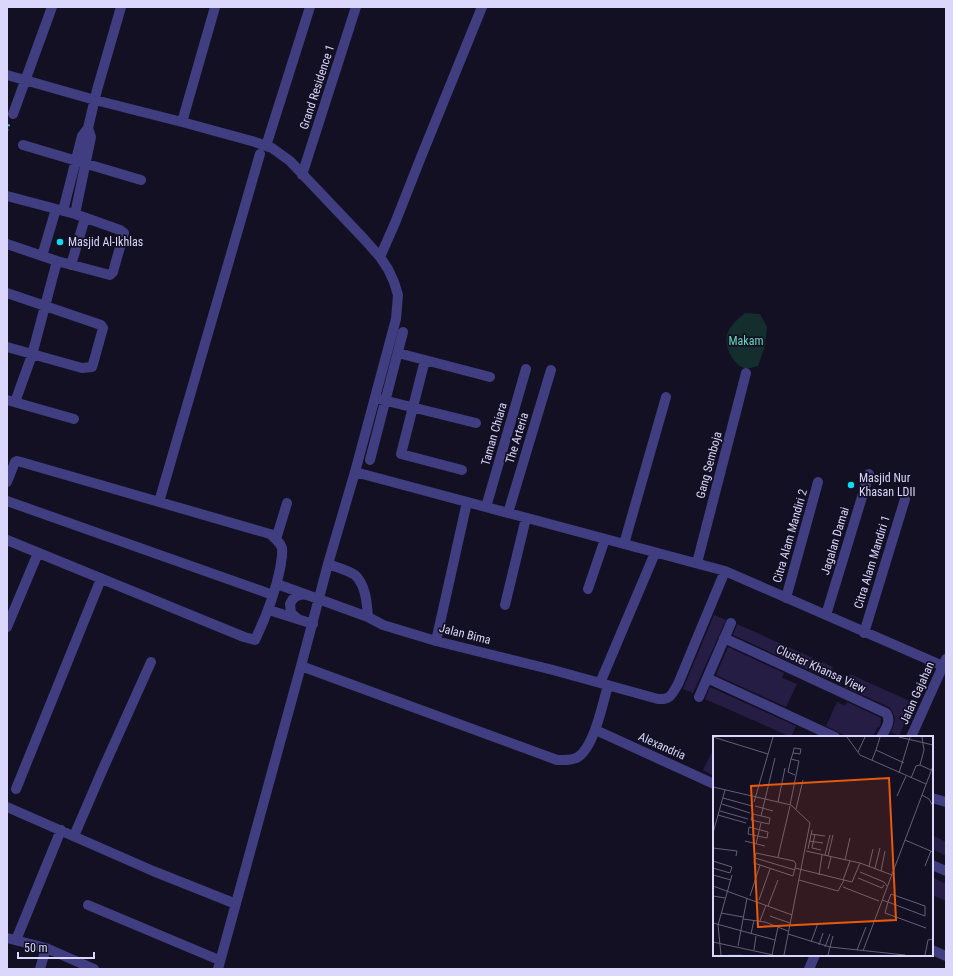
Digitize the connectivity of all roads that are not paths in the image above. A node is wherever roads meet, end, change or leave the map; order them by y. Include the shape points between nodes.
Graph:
1 (52, 7) edge
2 (121, 7) edge
3 (215, 7) edge
4 (310, 7) edge
5 (356, 7) edge
6 (482, 7) edge
7 (7, 75) edge
8 (26, 80) junction
9 (95, 100) junction
10 (14, 114) dead end
11 (182, 122) junction
12 (23, 145) dead end
13 (263, 150) junction
14 (81, 162) junction
15 (302, 175) junction
16 (141, 180) dead end
17 (7, 196) edge
18 (59, 210) junction
19 (75, 214) junction
20 (85, 218) junction
21 (7, 244) edge
22 (42, 256) junction
23 (380, 257) junction
24 (57, 262) junction
25 (72, 265) junction
26 (7, 293) edge
27 (45, 306) junction
28 (403, 332) dead end
29 (7, 347) edge
30 (398, 353) junction
31 (32, 355) junction
32 (425, 360) junction
33 (526, 369) dead end
34 (551, 370) dead end
35 (746, 373) dead end
36 (490, 376) dead end
37 (666, 397) dead end
38 (375, 398) junction
39 (11, 401) edge
40 (385, 401) junction
41 (413, 407) junction
42 (74, 419) dead end
43 (476, 423) dead end
44 (370, 460) dead end
45 (462, 470) dead end
46 (355, 472) junction
47 (870, 474) dead end
48 (7, 482) edge
49 (818, 482) dead end
50 (905, 500) dead end
51 (7, 501) edge
52 (159, 502) junction
53 (467, 502) junction
54 (287, 503) dead end
55 (486, 507) junction
56 (508, 513) junction
57 (526, 518) junction
58 (276, 539) junction
59 (605, 539) junction
60 (7, 540) edge
61 (624, 544) junction
62 (655, 552) junction
63 (38, 553) junction
64 (697, 563) junction
65 (328, 564) junction
66 (725, 571) junction
67 (101, 579) junction
68 (277, 584) junction
69 (588, 589) dead end
70 (273, 595) junction
71 (308, 595) junction
72 (786, 598) junction
73 (319, 599) junction
74 (505, 605) dead end
75 (269, 610) junction
76 (826, 615) junction
77 (368, 617) junction
78 (298, 619) junction
79 (731, 623) dead end
80 (313, 624) junction
81 (7, 627) edge
82 (864, 633) junction
83 (724, 638) junction
84 (436, 641) junction
85 (151, 662) dead end
86 (944, 663) edge
87 (301, 666) junction
88 (707, 678) junction
89 (604, 684) junction
90 (699, 697) dead end
91 (600, 732) dead end
92 (833, 736) edge
93 (885, 736) edge
94 (911, 736) edge
95 (713, 784) edge
96 (16, 789) dead end
97 (933, 798) edge
98 (946, 802) edge
99 (7, 807) edge
100 (61, 830) junction
101 (74, 836) junction
102 (933, 866) edge
103 (946, 872) edge
104 (236, 904) junction
105 (88, 905) dead end
106 (12, 939) edge
107 (46, 948) junction
108 (933, 950) edge
109 (815, 956) edge
110 (946, 956) edge
111 (219, 965) edge
112 (40, 969) edge
113 (94, 969) edge
114 (809, 969) edge

1 - 8 street
2 - 9 street
3 - 11 street
4 - 13 street
5 - 15 street, Grand Residence 1
6 - 23 street
7 - 8 street
8 - 9 street
8 - 10 street
9 - 11 street
9 - 14 street via 88,128 91,137
11 - 13 street
12 - 14 street
13 - 15 street via 280,154
13 - 52 street
14 - 16 street
14 - 18 street
14 - 19 street
15 - 23 street
17 - 18 street
18 - 19 street
18 - 22 street
19 - 20 street
20 - 25 street
20 - 25 street via 120,230 124,233 123,238 110,275
21 - 22 street
22 - 24 street
23 - 38 street via 394,282 398,307
24 - 25 street
24 - 27 street
26 - 27 street
27 - 31 street
27 - 31 street via 101,326 103,330 92,367
28 - 30 street
29 - 31 street
30 - 32 street
30 - 40 street
31 - 39 street
32 - 36 street
32 - 41 street
33 - 55 street, Taman Chiara
34 - 56 street, The Arteria
35 - 64 street, Gang Semboja
37 - 61 street
38 - 40 street
38 - 46 street
39 - 42 street
40 - 41 street
40 - 44 street
41 - 43 street
41 - 45 street via 401,454
46 - 53 street
46 - 65 street
47 - 76 street, Jagalan Damai
48 - 52 street via 17,461
49 - 72 street, Citra Alam Mandiri 2
50 - 82 street, Citra Alam Mandiri 1
51 - 70 street
52 - 58 street via 270,534
53 - 55 street
53 - 84 street
54 - 58 street
55 - 56 street
56 - 57 street
57 - 59 street
57 - 74 street
58 - 68 street via 282,546 283,555
59 - 61 street
59 - 69 street
60 - 63 street
61 - 62 street
62 - 64 street
62 - 89 street
63 - 67 street
63 - 81 street
64 - 66 street
65 - 73 street
65 - 77 street via 354,574 360,581
66 - 72 street
66 - 89 street, Jalan Bima via 671,696 658,699
67 - 75 street via 255,640
67 - 96 street
68 - 70 street
68 - 71 street
70 - 75 street
71 - 73 street
71 - 78 street via 298,595 291,600 291,613
72 - 76 street
73 - 77 street, Jalan Bima
73 - 80 street
75 - 78 street
76 - 82 street
77 - 84 street, Jalan Bima via 383,625
78 - 80 street
79 - 83 street
80 - 87 street
82 - 86 street
83 - 88 street
83 - 93 street, Cluster Khansa View via 886,713 889,721
84 - 89 street, Jalan Bima
85 - 101 street
86 - 94 street, Jalan Gajahan
87 - 89 street via 557,760 579,756 585,750 595,729
87 - 104 street
88 - 90 street
88 - 92 street
91 - 95 street, Alexandria
97 - 98 street
99 - 100 street
100 - 101 street
100 - 106 street
101 - 104 street
102 - 103 street
104 - 111 street
105 - 111 street
106 - 107 street
107 - 112 street
107 - 113 street
108 - 110 street
109 - 114 street

